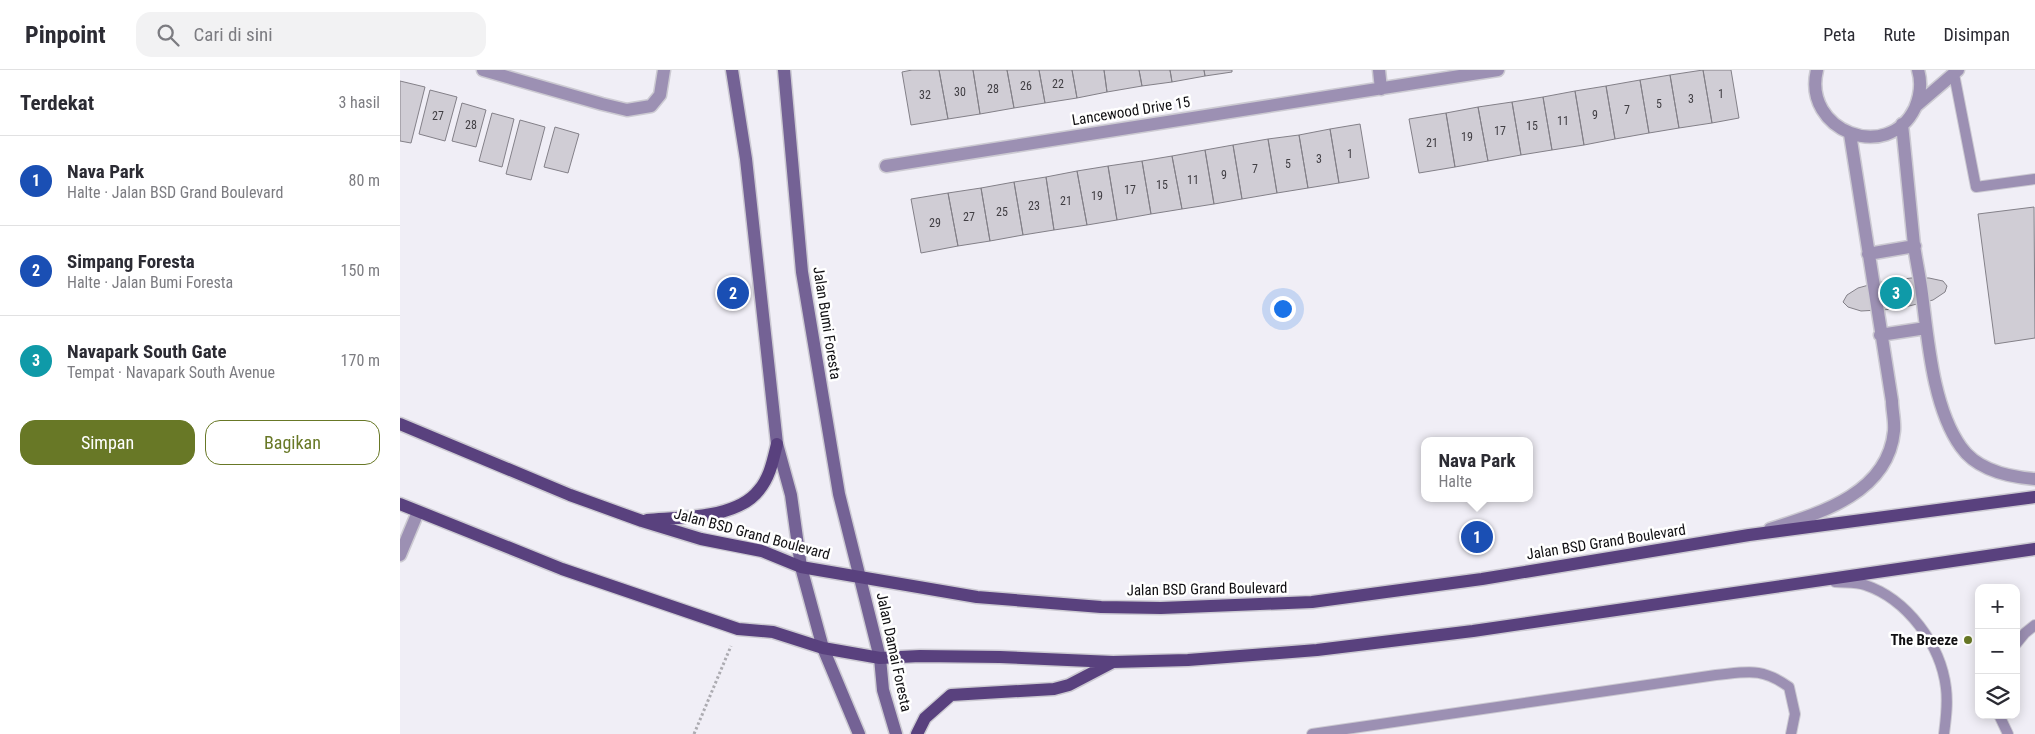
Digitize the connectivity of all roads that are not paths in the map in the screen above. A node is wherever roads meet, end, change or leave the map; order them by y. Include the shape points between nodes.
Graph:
1 (483, 70) edge
2 (664, 70) edge
3 (732, 70) edge
4 (784, 70) edge
5 (1378, 70) edge
6 (1498, 70) edge
7 (1817, 70) edge
8 (1918, 70) edge
9 (1956, 72) edge
10 (1381, 89) junction
11 (1916, 106) junction
12 (1902, 124) junction
13 (1850, 134) junction
14 (886, 166) dead end
15 (2035, 179) edge
16 (1915, 246) junction
17 (1868, 254) junction
18 (1926, 328) junction
19 (1880, 335) junction
20 (400, 424) edge
21 (778, 444) junction
22 (2035, 479) edge
23 (2035, 497) edge
24 (400, 504) edge
25 (418, 512) junction
26 (642, 521) junction
27 (1749, 535) junction
28 (2035, 549) edge
29 (400, 556) edge
30 (801, 567) junction
31 (860, 578) junction
32 (1820, 581) junction
33 (2035, 625) edge
34 (2020, 639) edge
35 (823, 648) junction
36 (880, 658) junction
37 (1113, 662) junction
38 (2001, 719) edge
39 (859, 734) edge
40 (896, 734) edge
41 (917, 734) edge
42 (1312, 734) edge
43 (1791, 734) edge
44 (1944, 734) edge
45 (2008, 734) edge

1 - 2 street via 627,110 651,106 660,95
3 - 21 main road via 746,159
4 - 31 main road, Jalan Bumi Foresta via 802,272 840,494
5 - 10 street
6 - 10 street, Lancewood Drive 15
7 - 13 street via 1816,93 1822,111
8 - 11 street via 1920,91
9 - 11 street
9 - 15 lane via 1976,187
10 - 14 street, Lancewood Drive 15
11 - 12 street
12 - 13 street via 1877,136
12 - 16 street
13 - 17 street
16 - 17 street
16 - 18 street
17 - 19 street
18 - 19 street
18 - 22 street via 1947,424 1962,449 1987,469 2017,478
19 - 27 street via 1894,431 1888,456 1878,473 1838,504
20 - 26 main road, Jalan BSD Grand Boulevard via 570,495
21 - 26 main road via 769,475 749,501 720,513
21 - 30 main road via 791,495
23 - 27 main road, Jalan BSD Grand Boulevard
24 - 25 main road
25 - 29 street
25 - 35 main road via 562,569 738,629 773,632
26 - 30 main road, Jalan BSD Grand Boulevard via 701,539 762,551
27 - 31 main road, Jalan BSD Grand Boulevard via 1400,591 1275,605 1100,607 977,597
28 - 32 main road
30 - 31 main road, Jalan BSD Grand Boulevard
30 - 35 main road
31 - 36 main road, Jalan Damai Foresta
32 - 37 main road via 1317,650
32 - 44 lane via 1863,584 1890,596 1910,614 1926,636 1941,668 1946,687
33 - 34 lane
35 - 36 main road
35 - 39 main road
36 - 37 main road via 1009,657
36 - 40 main road, Jalan Damai Foresta via 883,690
37 - 41 main road via 1070,685 1054,689 951,695 925,718
38 - 45 lane
42 - 43 lane via 1757,671 1776,677 1789,687 1794,714

